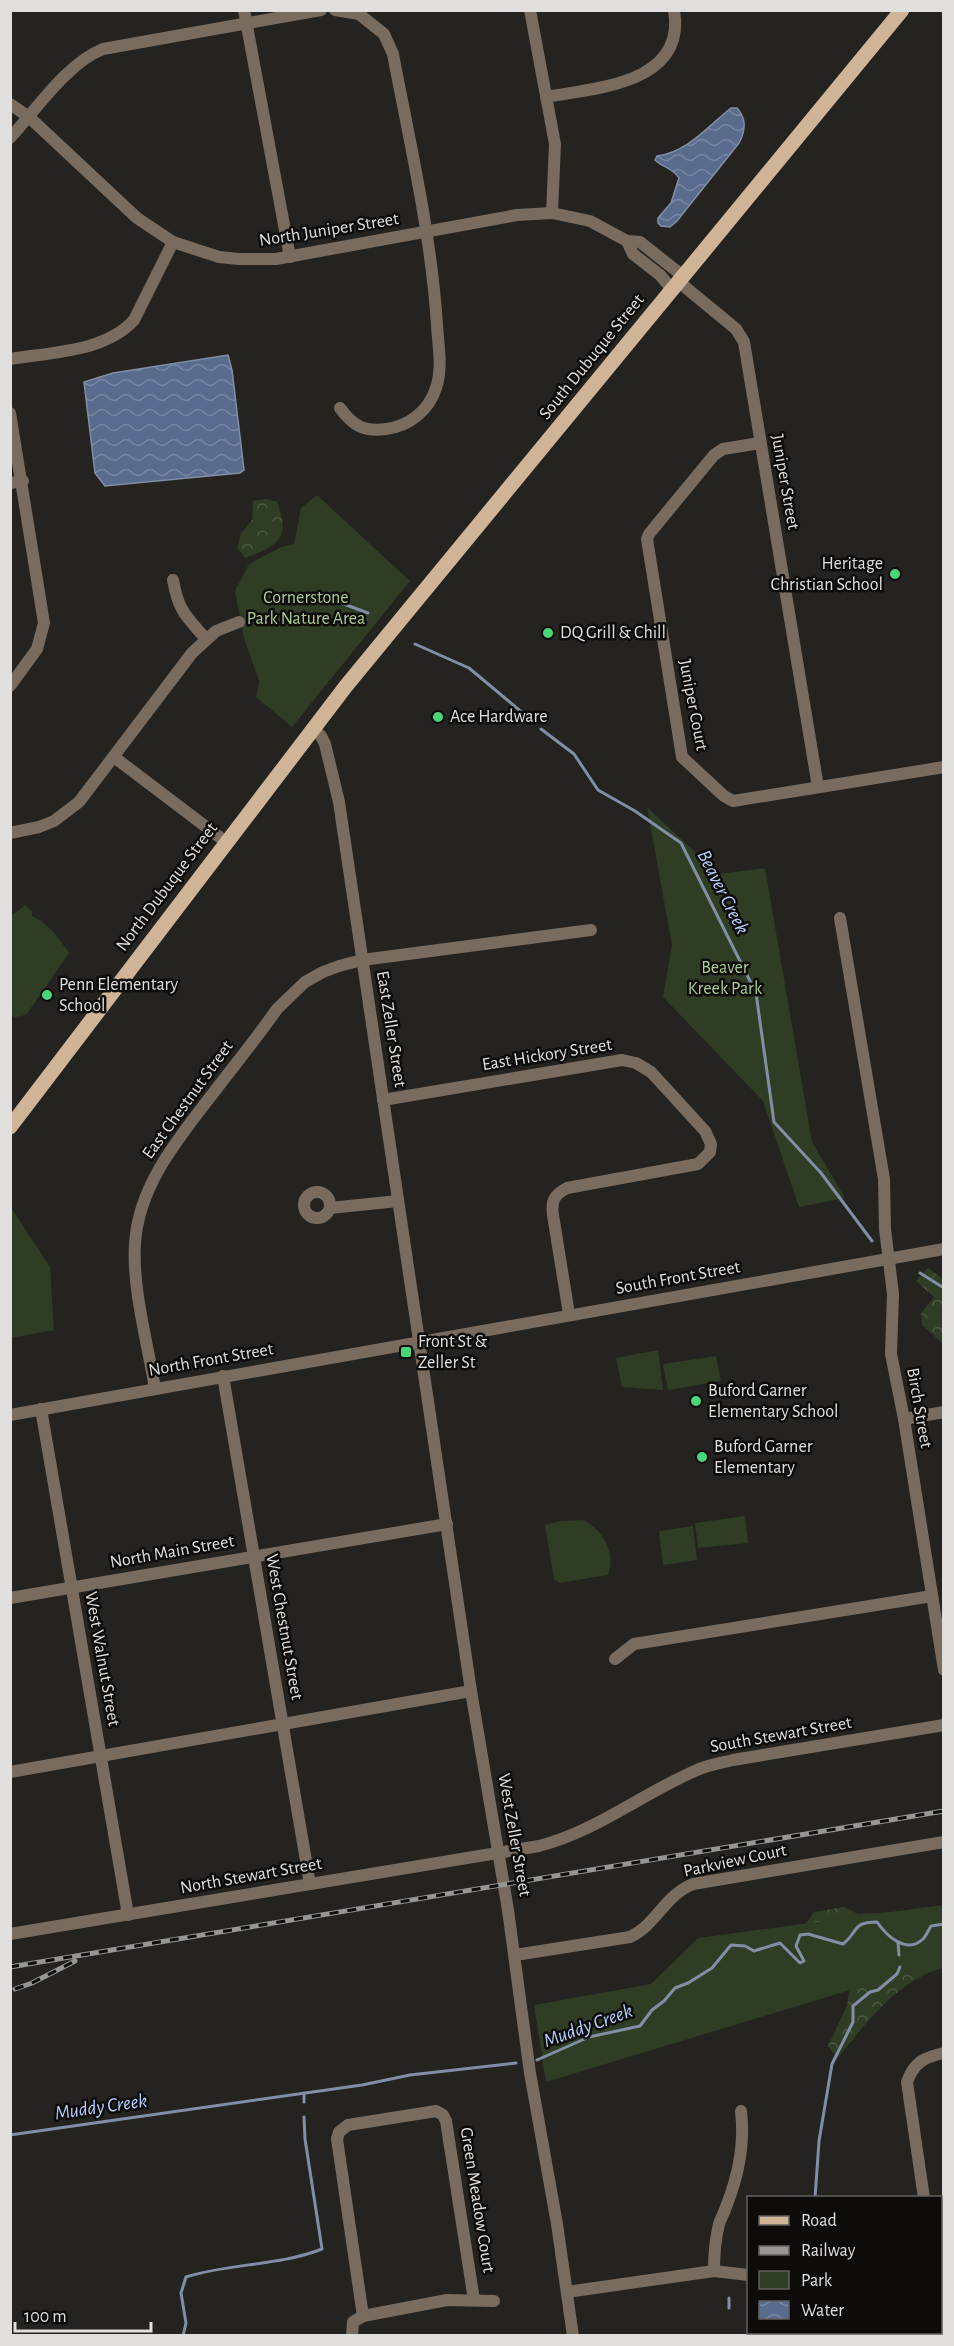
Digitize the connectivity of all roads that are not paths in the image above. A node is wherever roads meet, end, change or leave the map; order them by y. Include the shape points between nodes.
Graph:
1 (321, 10) edge
2 (335, 10) edge
3 (530, 10) edge
4 (674, 10) edge
5 (902, 10) edge
6 (245, 17) edge
7 (546, 96) junction
8 (10, 104) edge
9 (29, 117) junction
10 (10, 138) edge
11 (552, 213) junction
12 (428, 232) junction
13 (173, 242) junction
14 (290, 257) junction
15 (678, 282) junction
16 (10, 359) edge
17 (340, 408) dead end
18 (10, 413) edge
19 (760, 443) junction
20 (17, 482) edge
21 (173, 580) dead end
22 (239, 622) dead end
23 (206, 639) junction
24 (10, 686) edge
25 (313, 728) junction
26 (114, 758) junction
27 (944, 767) edge
28 (818, 787) junction
29 (10, 834) edge
30 (226, 842) junction
31 (840, 918) dead end
32 (591, 930) dead end
33 (362, 960) junction
34 (383, 1100) junction
35 (10, 1127) edge
36 (398, 1201) junction
37 (330, 1208) dead end
38 (944, 1249) edge
39 (888, 1258) junction
40 (569, 1314) junction
41 (418, 1341) junction
42 (223, 1376) junction
43 (155, 1389) junction
44 (41, 1409) junction
45 (944, 1412) edge
46 (10, 1415) edge
47 (904, 1419) junction
48 (447, 1524) junction
49 (254, 1556) junction
50 (72, 1587) junction
51 (932, 1596) junction
52 (10, 1598) edge
53 (615, 1659) dead end
54 (944, 1670) edge
55 (471, 1691) junction
56 (283, 1724) junction
57 (944, 1725) edge
58 (101, 1756) junction
59 (10, 1772) edge
60 (944, 1842) edge
61 (498, 1853) junction
62 (310, 1884) junction
63 (128, 1915) junction
64 (10, 1934) edge
65 (515, 1955) junction
66 (944, 2053) edge
67 (741, 2111) dead end
68 (924, 2196) edge
69 (714, 2271) junction
70 (747, 2275) edge
71 (567, 2292) junction
72 (474, 2300) junction
73 (494, 2301) dead end
74 (363, 2316) junction
75 (352, 2336) edge
76 (573, 2336) edge

1 - 6 street
2 - 12 street via 359,14 384,34 393,54
3 - 7 street
4 - 7 street via 672,40 652,69 629,81
5 - 15 main road, South Dubuque Street
6 - 9 street via 92,53
6 - 14 street
7 - 11 street via 555,152
8 - 9 street, North Juniper Street
9 - 10 street
9 - 13 street, North Juniper Street via 137,218
11 - 12 street, North Juniper Street via 517,215
11 - 15 street, North Juniper Street via 590,221 627,241 633,254 660,275
12 - 14 street, North Juniper Street
12 - 17 street via 440,369 429,404 405,424 376,430 350,422
13 - 14 street, North Juniper Street via 202,253 239,259
13 - 16 street via 126,330 100,344
15 - 19 street, Juniper Street via 741,335
15 - 25 main road, South Dubuque Street
18 - 20 street
19 - 28 street, Juniper Street
19 - 28 street, Juniper Court via 723,449 714,455 647,539 682,757 733,801
20 - 24 street via 44,623 37,649
21 - 23 street via 182,612
22 - 23 street
23 - 26 street
25 - 30 main road, North Dubuque Street
25 - 33 street, East Zeller Street via 325,744 339,802
26 - 29 street via 66,813 39,827
26 - 30 street
27 - 28 street, Juniper Court
30 - 35 main road, North Dubuque Street
31 - 39 street, Birch Street via 884,1179
32 - 33 street, East Chestnut Street
33 - 34 street, East Zeller Street
33 - 43 street, East Chestnut Street via 323,972 294,991 154,1176 138,1222 135,1245
34 - 36 street, East Zeller Street
34 - 40 street, East Hickory Street via 622,1060 651,1072 705,1131 710,1152 698,1164 567,1188 554,1198 553,1215
36 - 37 street
36 - 41 street, East Zeller Street
38 - 39 street, South Front Street
39 - 40 street, South Front Street
39 - 47 street, Birch Street via 893,1294 891,1354
40 - 41 street, South Front Street
41 - 42 street, North Front Street
41 - 48 street, West Zeller Street
42 - 43 street, North Front Street
42 - 49 street, West Chestnut Street
43 - 44 street, North Front Street
44 - 46 street, North Front Street
44 - 50 street, West Walnut Street
45 - 47 street
47 - 51 street, Birch Street
48 - 49 street, North Main Street
48 - 55 street, West Zeller Street
49 - 50 street, North Main Street
49 - 56 street, West Chestnut Street
50 - 52 street, North Main Street
50 - 58 street, West Walnut Street
51 - 53 street via 634,1644
51 - 54 street, Birch Street
55 - 56 street
55 - 61 street, West Zeller Street
56 - 58 street
56 - 62 street, West Chestnut Street
57 - 61 street, South Stewart Street via 700,1768 573,1836
58 - 59 street
58 - 63 street, West Walnut Street
60 - 65 street, Parkview Court via 693,1884 680,1890 642,1930 630,1937
61 - 62 street, North Stewart Street
61 - 65 street, West Zeller Street
62 - 63 street, North Stewart Street
63 - 64 street, North Stewart Street
65 - 71 street, West Zeller Street via 530,2073
66 - 68 street via 917,2063 908,2082
67 - 69 street via 740,2156 720,2222
69 - 70 street
69 - 71 street
71 - 76 street, West Zeller Street
72 - 73 street
72 - 74 street via 447,2300
72 - 74 street, Green Meadow Court via 446,2121 436,2110 348,2125 339,2132
74 - 75 street via 353,2322

